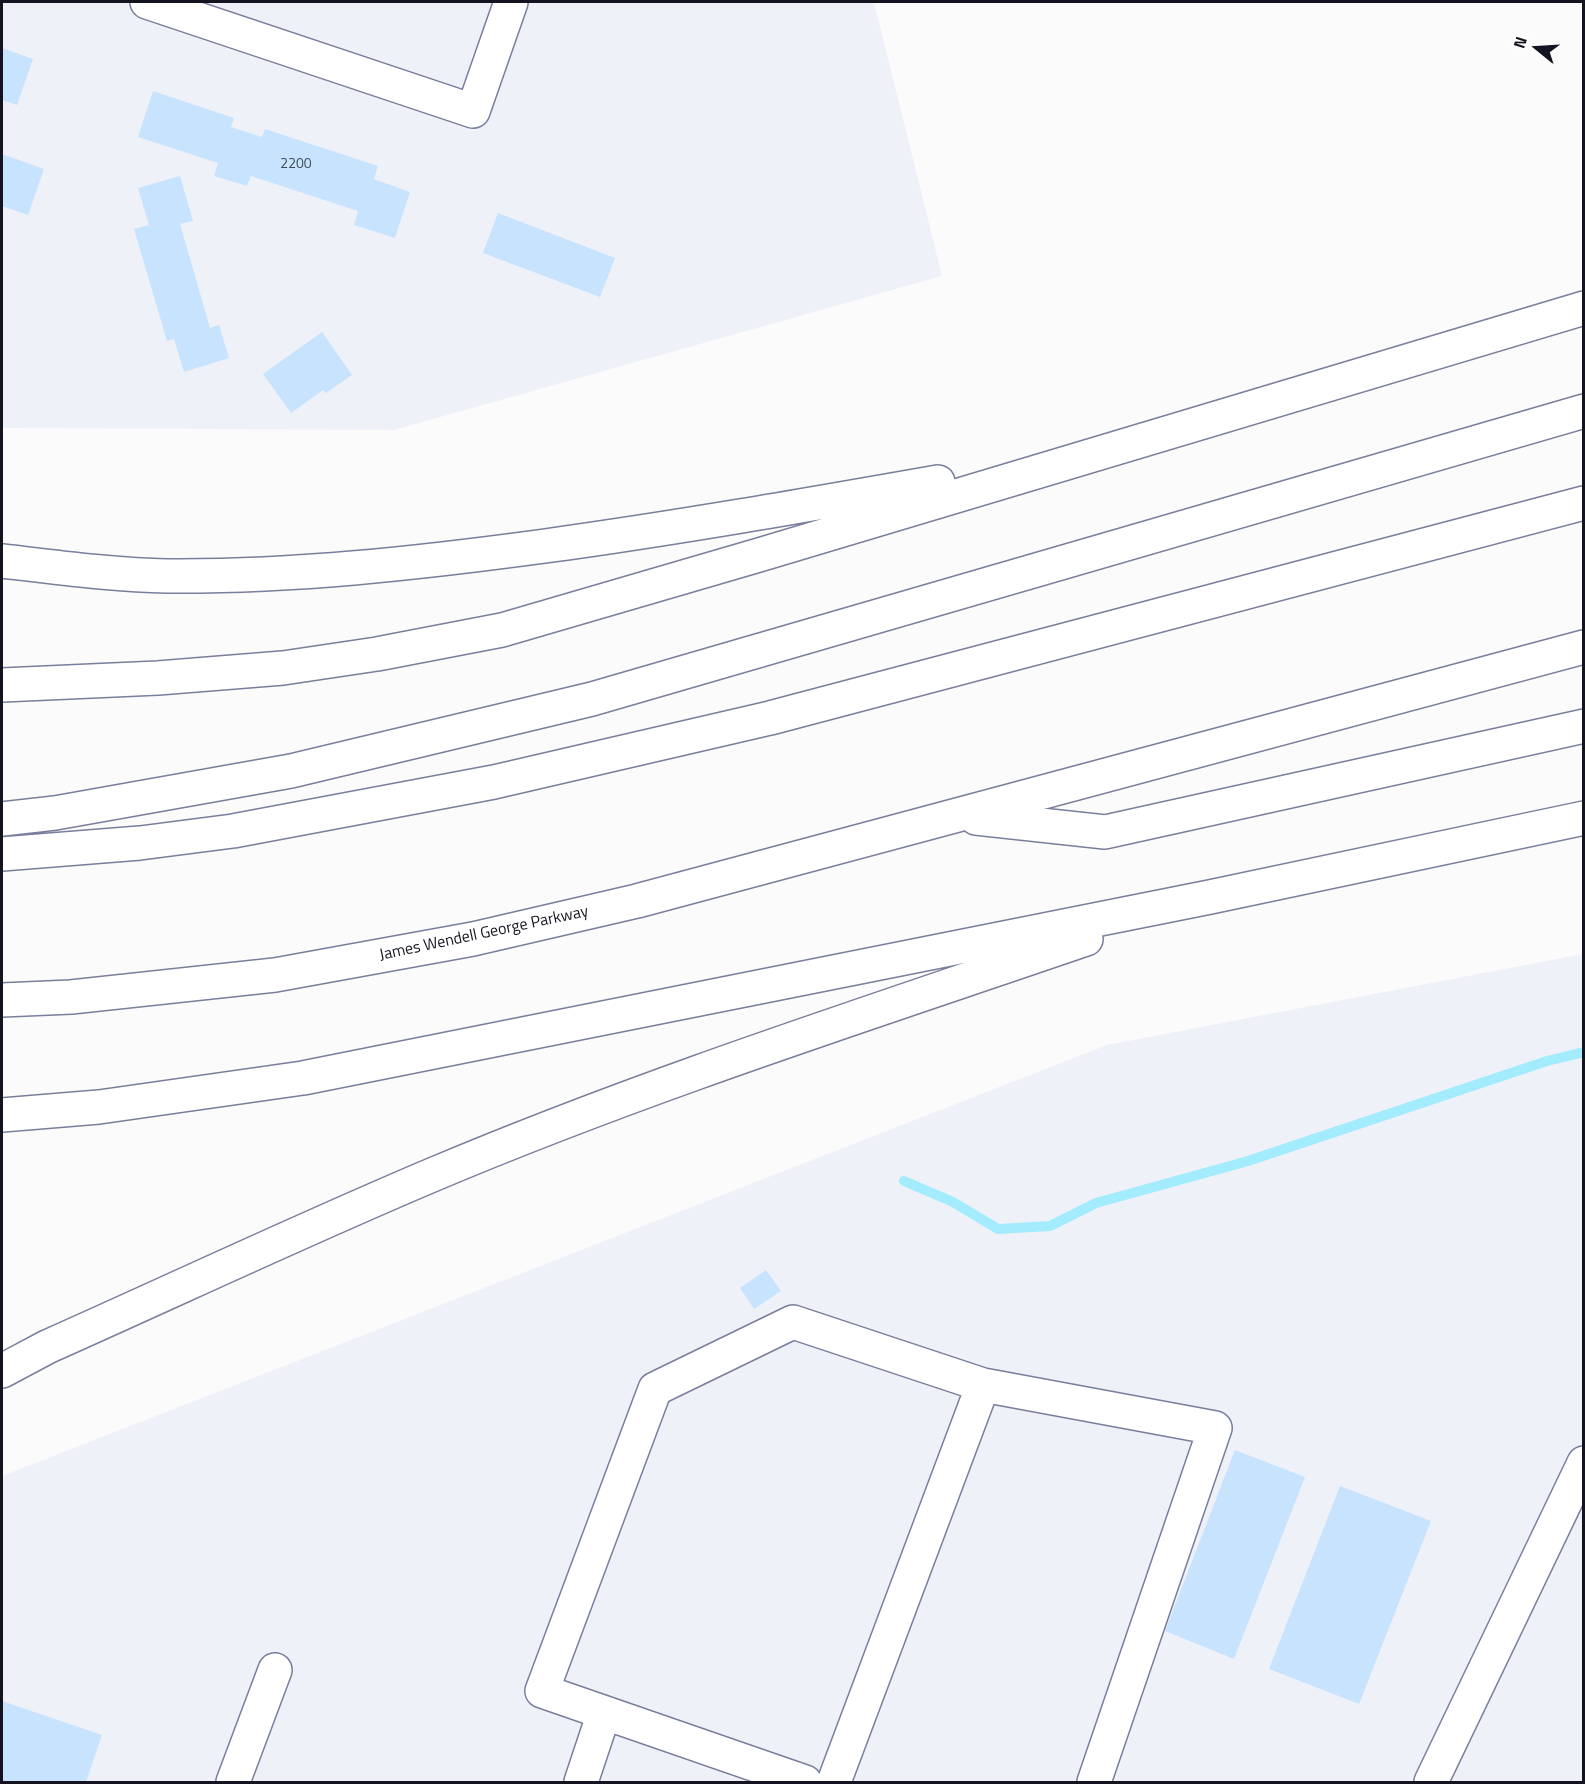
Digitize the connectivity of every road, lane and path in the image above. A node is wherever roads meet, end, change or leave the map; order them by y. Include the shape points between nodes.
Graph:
1 (147, 2) edge
2 (511, 2) edge
3 (1584, 308) edge
4 (1584, 411) edge
5 (1136, 441) junction
6 (1584, 503) edge
7 (2, 561) edge
8 (1584, 648) edge
9 (2, 664) edge
10 (158, 678) junction
11 (2, 686) edge
12 (1584, 726) edge
13 (956, 816) junction
14 (1584, 818) edge
15 (2, 819) edge
16 (2, 854) edge
17 (1210, 897) junction
18 (2, 1000) edge
19 (2, 1115) edge
20 (2, 1371) edge
21 (983, 1385) junction
22 (1584, 1463) edge
23 (275, 1670) dead end
24 (604, 1713) junction
25 (232, 1782) edge
26 (581, 1782) edge
27 (805, 1782) edge
28 (834, 1782) edge
29 (1094, 1782) edge
30 (1431, 1782) edge

1 - 2 main road via 473,111
3 - 5 main road
4 - 15 main road via 592,699 291,771
5 - 7 main road via 791,508 434,561 271,574 165,576
5 - 10 main road via 502,630 282,668
6 - 16 main road via 770,718 494,782 233,831
8 - 13 main road, James Wendell George Parkway
9 - 10 main road
10 - 11 main road
12 - 13 main road via 1105,832
13 - 18 main road, James Wendell George Parkway via 637,901 473,939 275,975
14 - 17 main road
17 - 19 main road via 303,1078 99,1107
17 - 20 main road via 803,1036 432,1175 47,1347
21 - 24 main road via 793,1322 655,1389 542,1691
21 - 28 main road
21 - 29 main road via 1215,1428
22 - 30 main road
23 - 25 main road
24 - 26 main road
24 - 27 main road

